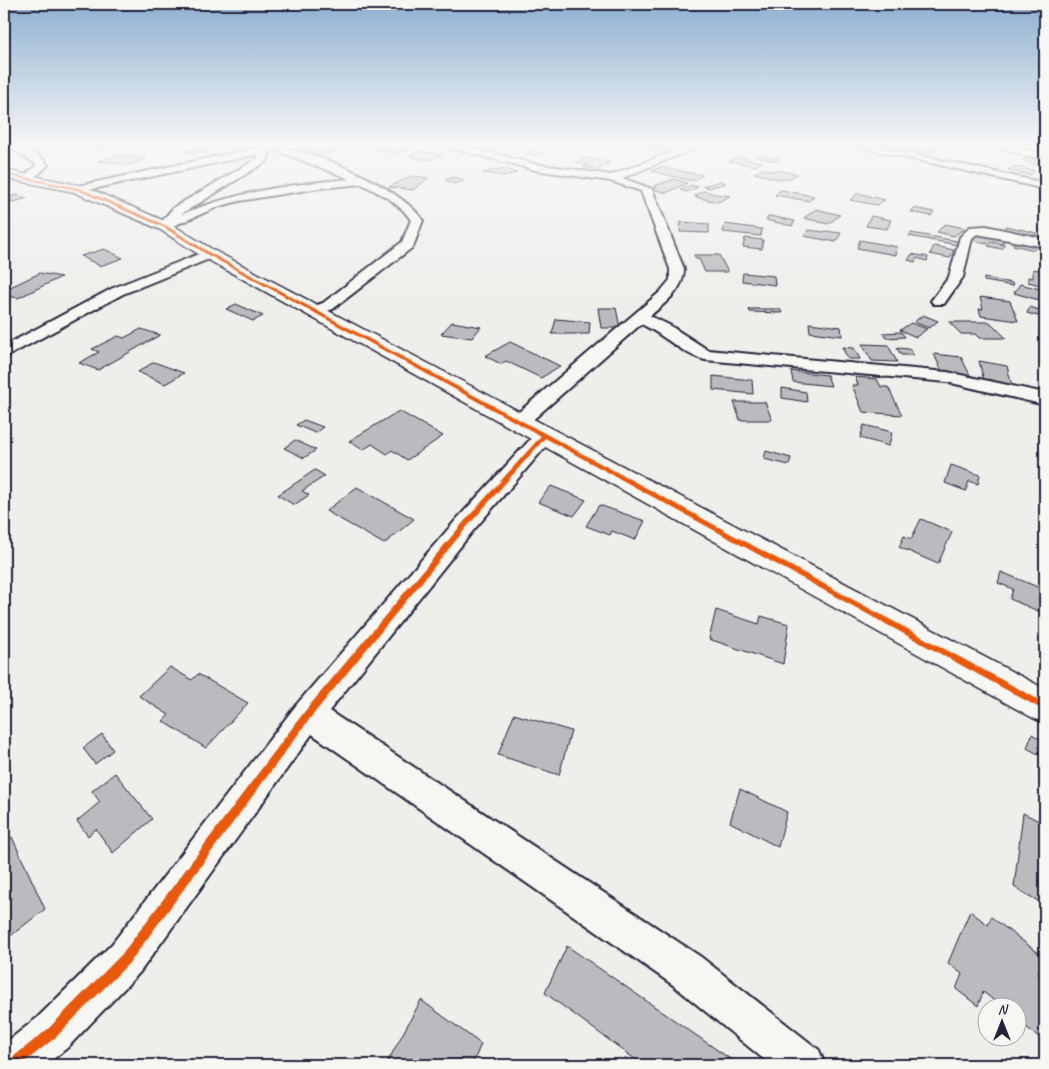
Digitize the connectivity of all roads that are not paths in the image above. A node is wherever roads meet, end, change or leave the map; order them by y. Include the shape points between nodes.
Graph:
1 (94, 196) edge
2 (202, 196) edge
3 (250, 196) edge
4 (389, 196) edge
5 (649, 196) edge
6 (164, 226) junction
7 (1045, 243) edge
8 (209, 254) junction
9 (939, 301) dead end
10 (314, 311) junction
11 (641, 318) junction
12 (4, 354) edge
13 (1045, 400) edge
14 (532, 428) junction
15 (1045, 707) edge
16 (308, 714) junction
17 (12, 1065) edge
18 (804, 1065) edge

1 - 6 street
2 - 6 street via 177,211
3 - 6 street via 216,204
4 - 10 street via 403,204 417,220 408,244 328,306
5 - 11 street via 677,269 676,280 665,295
6 - 8 street
7 - 9 street via 974,230 966,236 956,277
8 - 10 street
8 - 12 street via 118,290
10 - 14 street
11 - 13 street via 705,355 947,377
11 - 14 street
14 - 15 street
14 - 16 street via 464,526
16 - 17 street via 126,958 52,1033
16 - 18 street via 687,971

